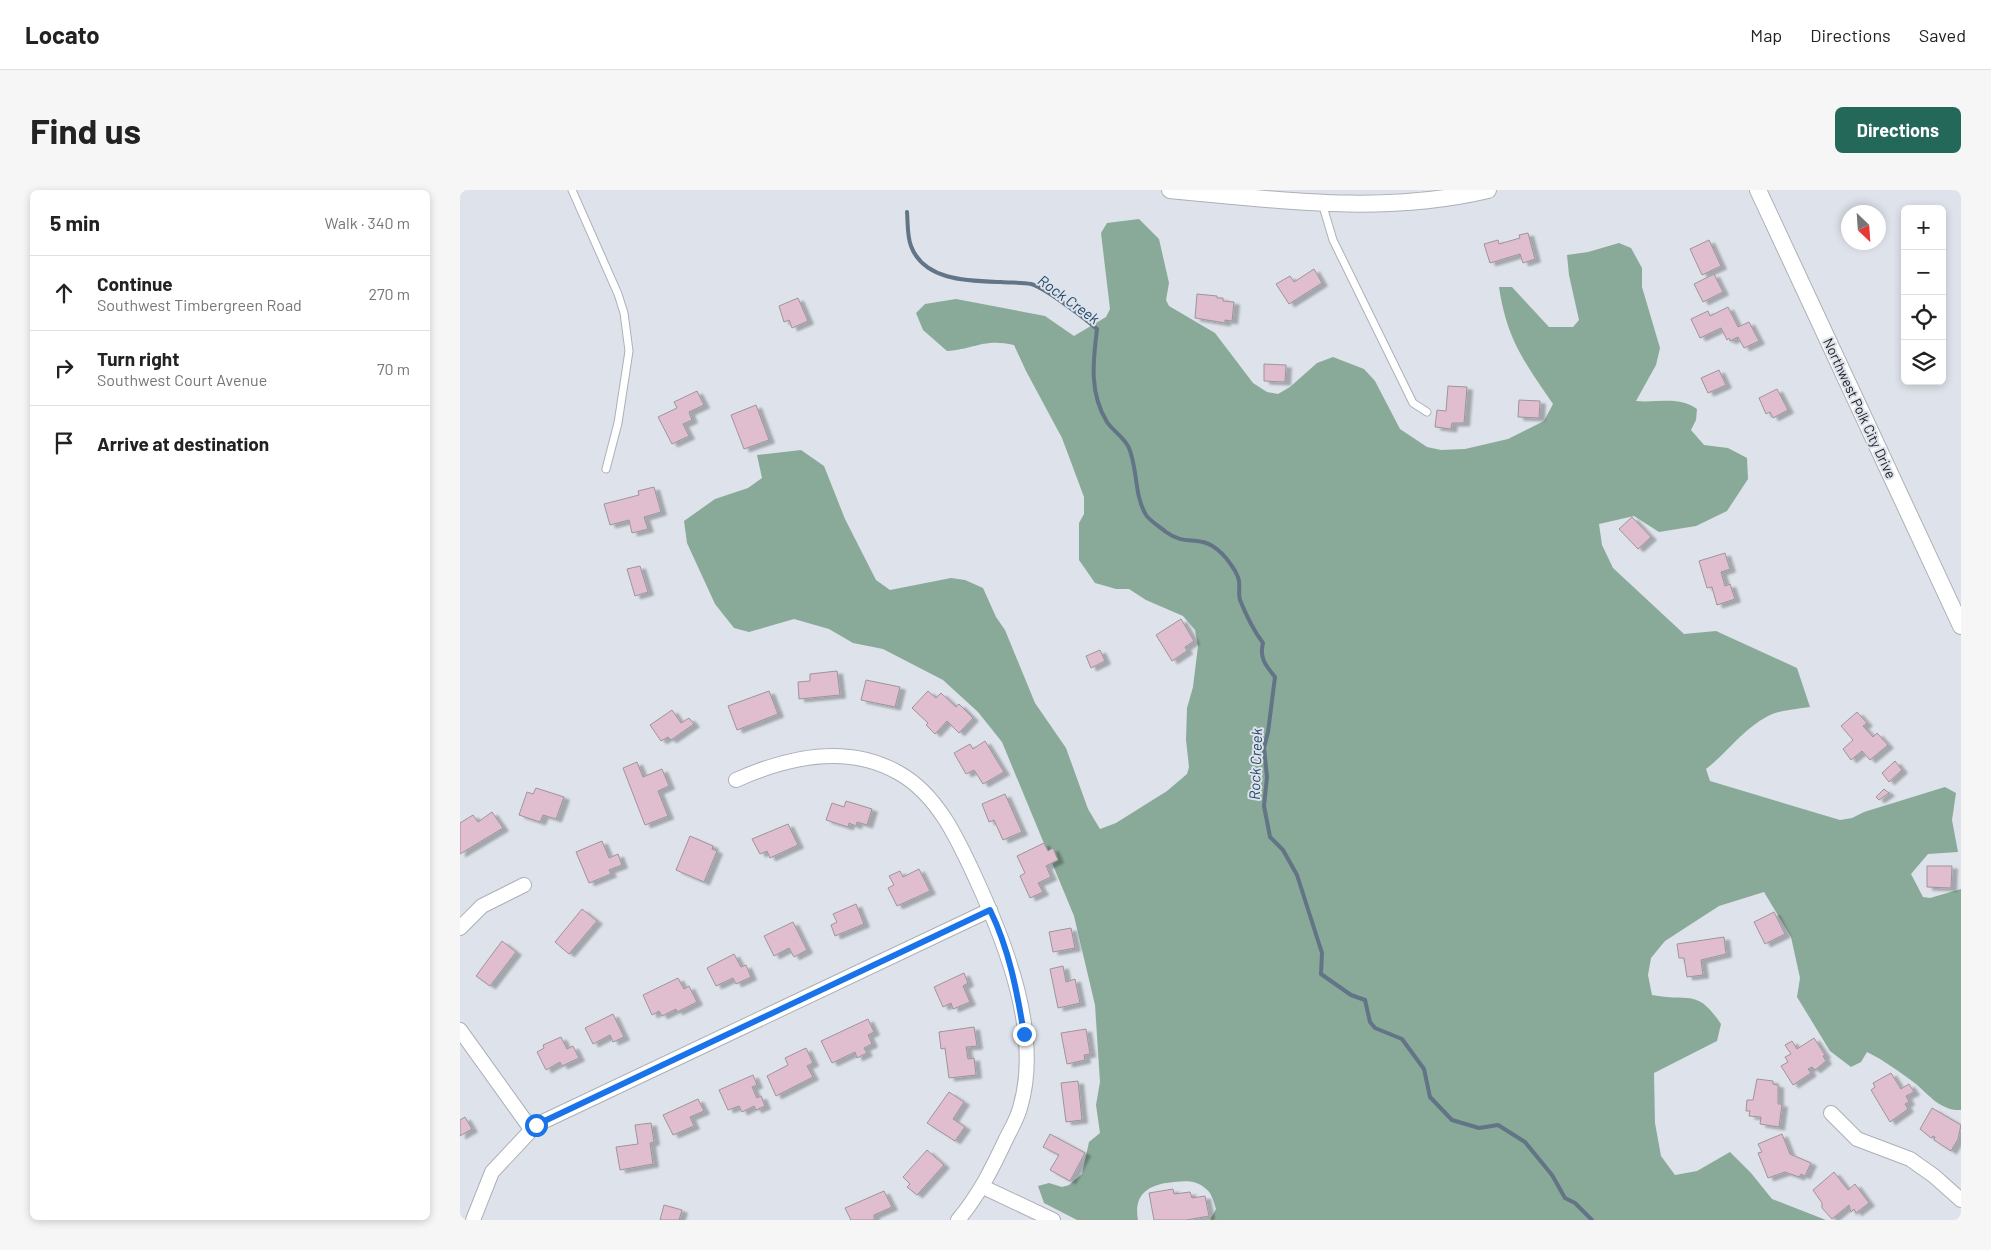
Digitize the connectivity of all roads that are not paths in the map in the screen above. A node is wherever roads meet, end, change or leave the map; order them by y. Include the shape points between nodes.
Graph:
1 (572, 190) edge
2 (1170, 190) edge
3 (1488, 190) edge
4 (1758, 190) edge
5 (1322, 203) junction
6 (1427, 412) dead end
7 (606, 469) dead end
8 (1961, 626) edge
9 (736, 780) dead end
10 (524, 885) dead end
11 (990, 910) junction
12 (460, 928) edge
13 (460, 1030) edge
14 (1831, 1113) dead end
15 (532, 1128) junction
16 (983, 1187) junction
17 (1961, 1200) edge
18 (473, 1220) edge
19 (958, 1220) edge
20 (1053, 1220) edge

1 - 7 lane via 618,294 629,351 618,423
2 - 5 street
3 - 5 street via 1400,204
4 - 8 street, Northwest Polk City Drive
5 - 6 lane via 1333,240 1413,402
9 - 11 street via 765,767 821,756 849,757 899,773 922,790 951,828
10 - 12 street via 482,906
11 - 15 street
11 - 16 street via 1017,989 1026,1062 1020,1109
13 - 15 street
14 - 17 street via 1857,1139 1910,1160
15 - 18 street via 492,1172
16 - 19 street
16 - 20 street

